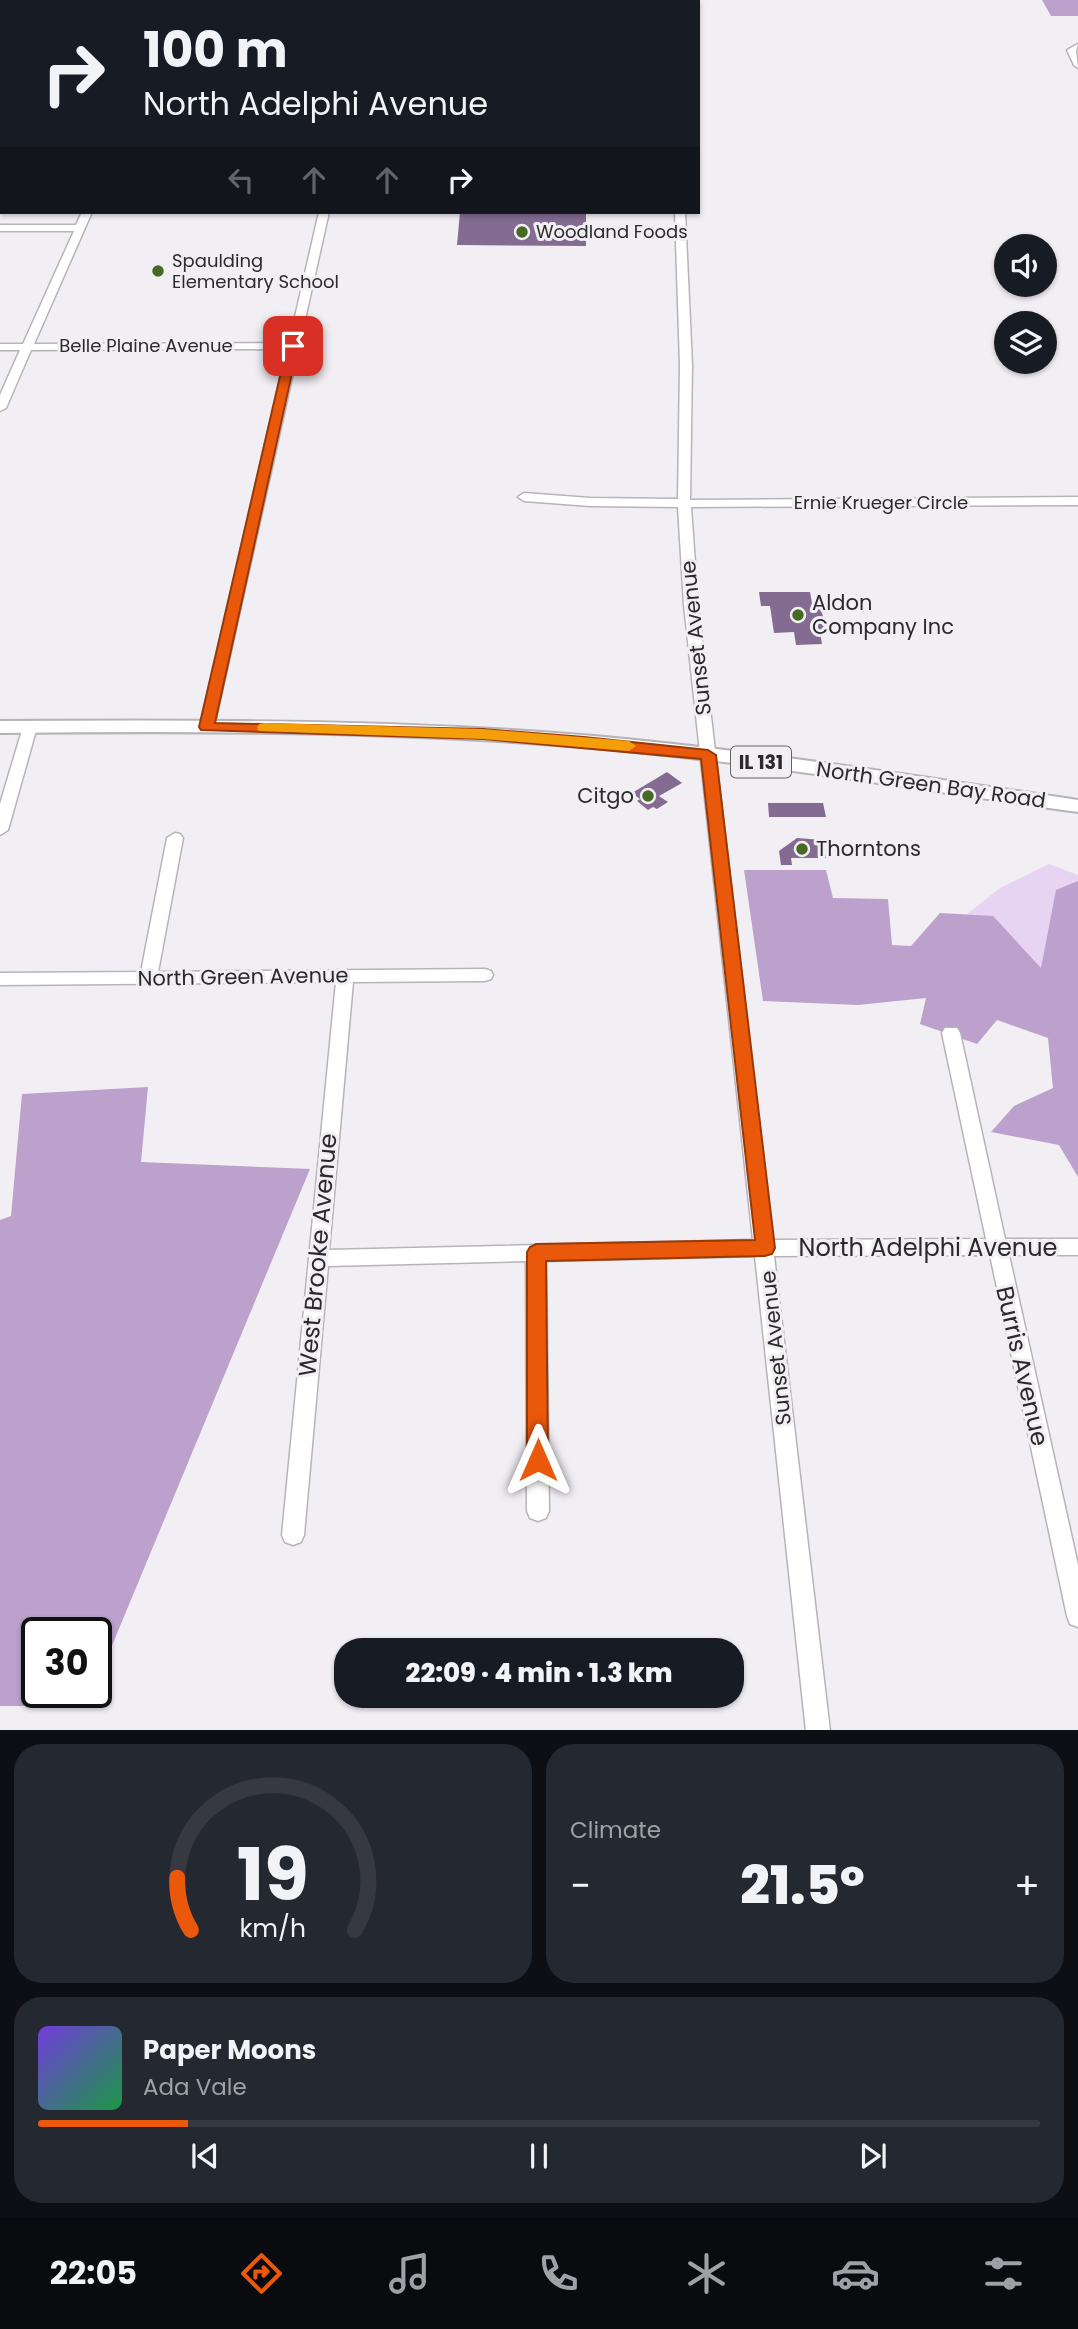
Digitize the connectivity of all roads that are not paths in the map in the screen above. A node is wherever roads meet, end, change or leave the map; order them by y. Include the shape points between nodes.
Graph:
1 (1077, 47) edge
2 (1078, 65) edge
3 (86, 214) edge
4 (324, 214) edge
5 (680, 214) edge
6 (80, 228) junction
7 (0, 229) edge
8 (293, 346) junction
9 (0, 347) edge
10 (27, 347) junction
11 (0, 408) edge
12 (524, 497) dead end
13 (1078, 501) edge
14 (684, 503) junction
15 (0, 727) edge
16 (30, 727) junction
17 (207, 727) junction
18 (708, 755) junction
19 (1078, 806) edge
20 (0, 830) edge
21 (175, 838) dead end
22 (345, 975) junction
23 (485, 975) dead end
24 (148, 978) junction
25 (0, 979) edge
26 (951, 1033) dead end
27 (1078, 1247) edge
28 (765, 1248) junction
29 (996, 1248) junction
30 (536, 1252) junction
31 (317, 1258) junction
32 (538, 1511) dead end
33 (293, 1535) dead end
34 (1078, 1616) edge
35 (818, 1730) edge

1 - 2 street via 1071,50
3 - 6 street
4 - 8 street
5 - 14 street, Sunset Avenue via 686,365
6 - 7 street
6 - 10 street
8 - 10 street, Belle Plaine Avenue
8 - 17 street
9 - 10 street, Belle Plaine Avenue
10 - 11 street
12 - 14 street, Ernie Krueger Circle
13 - 14 street, Ernie Krueger Circle
14 - 18 street, Sunset Avenue
15 - 16 main road, IL 131
16 - 17 main road, North Green Bay Road / IL 131
16 - 20 street
17 - 18 main road, North Green Bay Road / IL 131 via 483,734
18 - 19 main road, North Green Bay Road / IL 131
18 - 28 street, Sunset Avenue
21 - 24 street
22 - 23 street, North Green Avenue
22 - 24 street, North Green Avenue
22 - 31 street, West Brooke Avenue
24 - 25 street, North Green Avenue
26 - 29 street, Burris Avenue
27 - 29 street, North Adelphi Avenue
28 - 29 street, North Adelphi Avenue
28 - 30 street, North Adelphi Avenue
28 - 35 street, Sunset Avenue
29 - 34 street, Burris Avenue
30 - 31 street, North Adelphi Avenue
30 - 32 street
31 - 33 street, West Brooke Avenue

